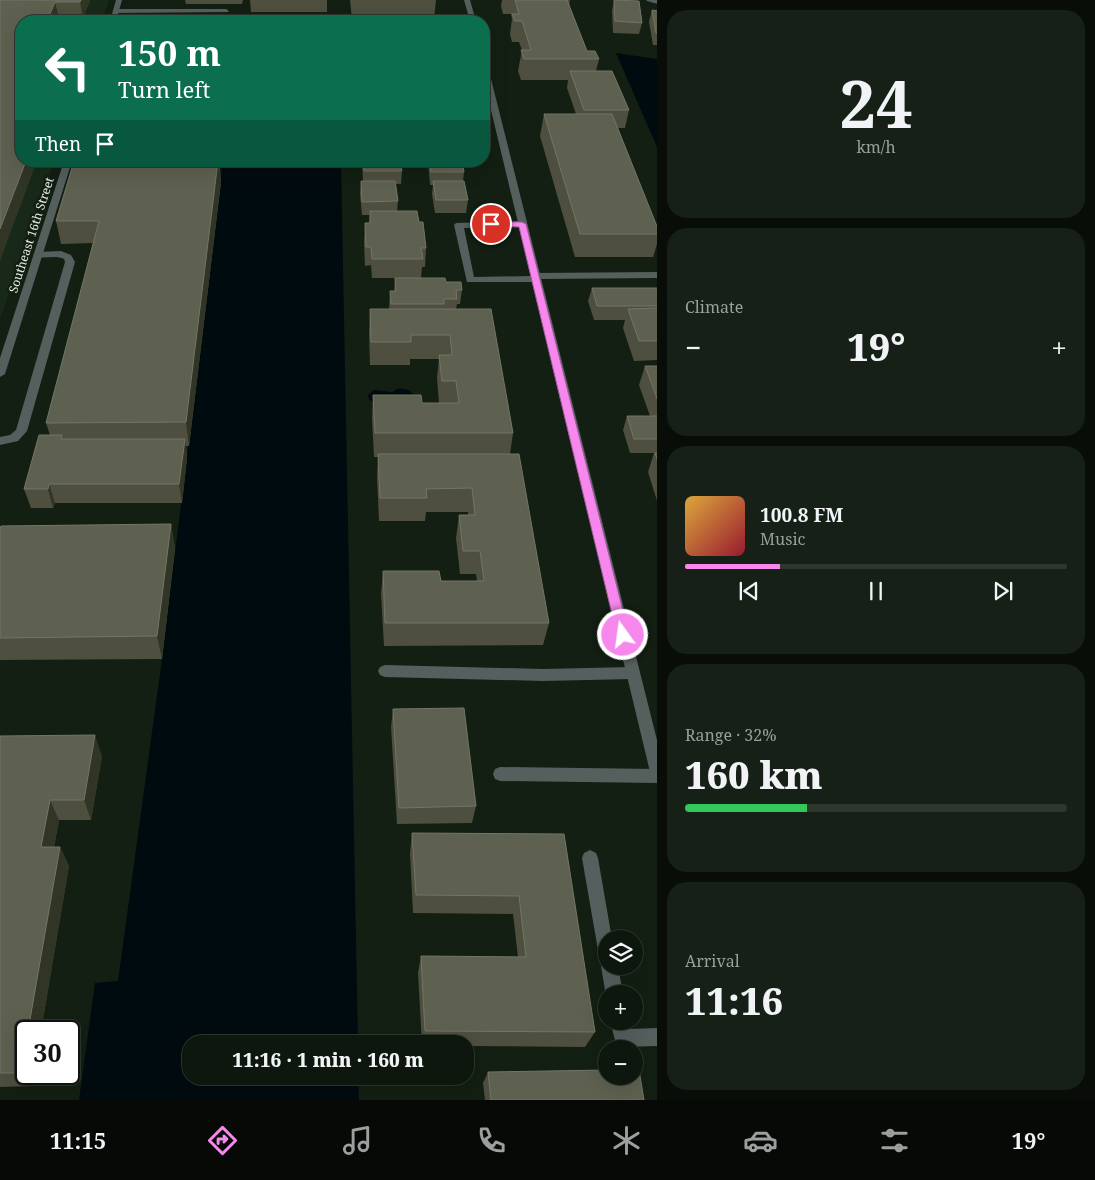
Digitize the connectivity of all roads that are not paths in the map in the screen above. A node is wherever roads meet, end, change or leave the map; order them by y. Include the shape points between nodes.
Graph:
1 (119, 0) edge
2 (467, 0) edge
3 (116, 11) junction
4 (226, 11) dead end
5 (114, 15) edge
6 (471, 15) edge
7 (490, 100) edge
8 (66, 167) edge
9 (522, 224) junction
10 (38, 254) junction
11 (657, 275) edge
12 (535, 278) junction
13 (0, 374) edge
14 (0, 441) edge
15 (385, 671) dead end
16 (632, 673) junction
17 (657, 772) edge
18 (500, 774) dead end
19 (657, 776) edge
20 (590, 858) dead end
21 (603, 930) edge
22 (621, 1030) edge
23 (657, 1037) edge

1 - 3 street
2 - 6 street
3 - 4 street
3 - 5 street
7 - 9 street
8 - 10 street, Southeast 16th Street
9 - 12 street
9 - 12 street via 459,225 470,280
10 - 13 street, Southeast 16th Street
10 - 14 street via 61,254 70,262 21,431 14,438
11 - 12 street
12 - 16 street
15 - 16 street via 543,675
16 - 17 street
18 - 19 street
20 - 21 street
22 - 23 street via 622,1038

